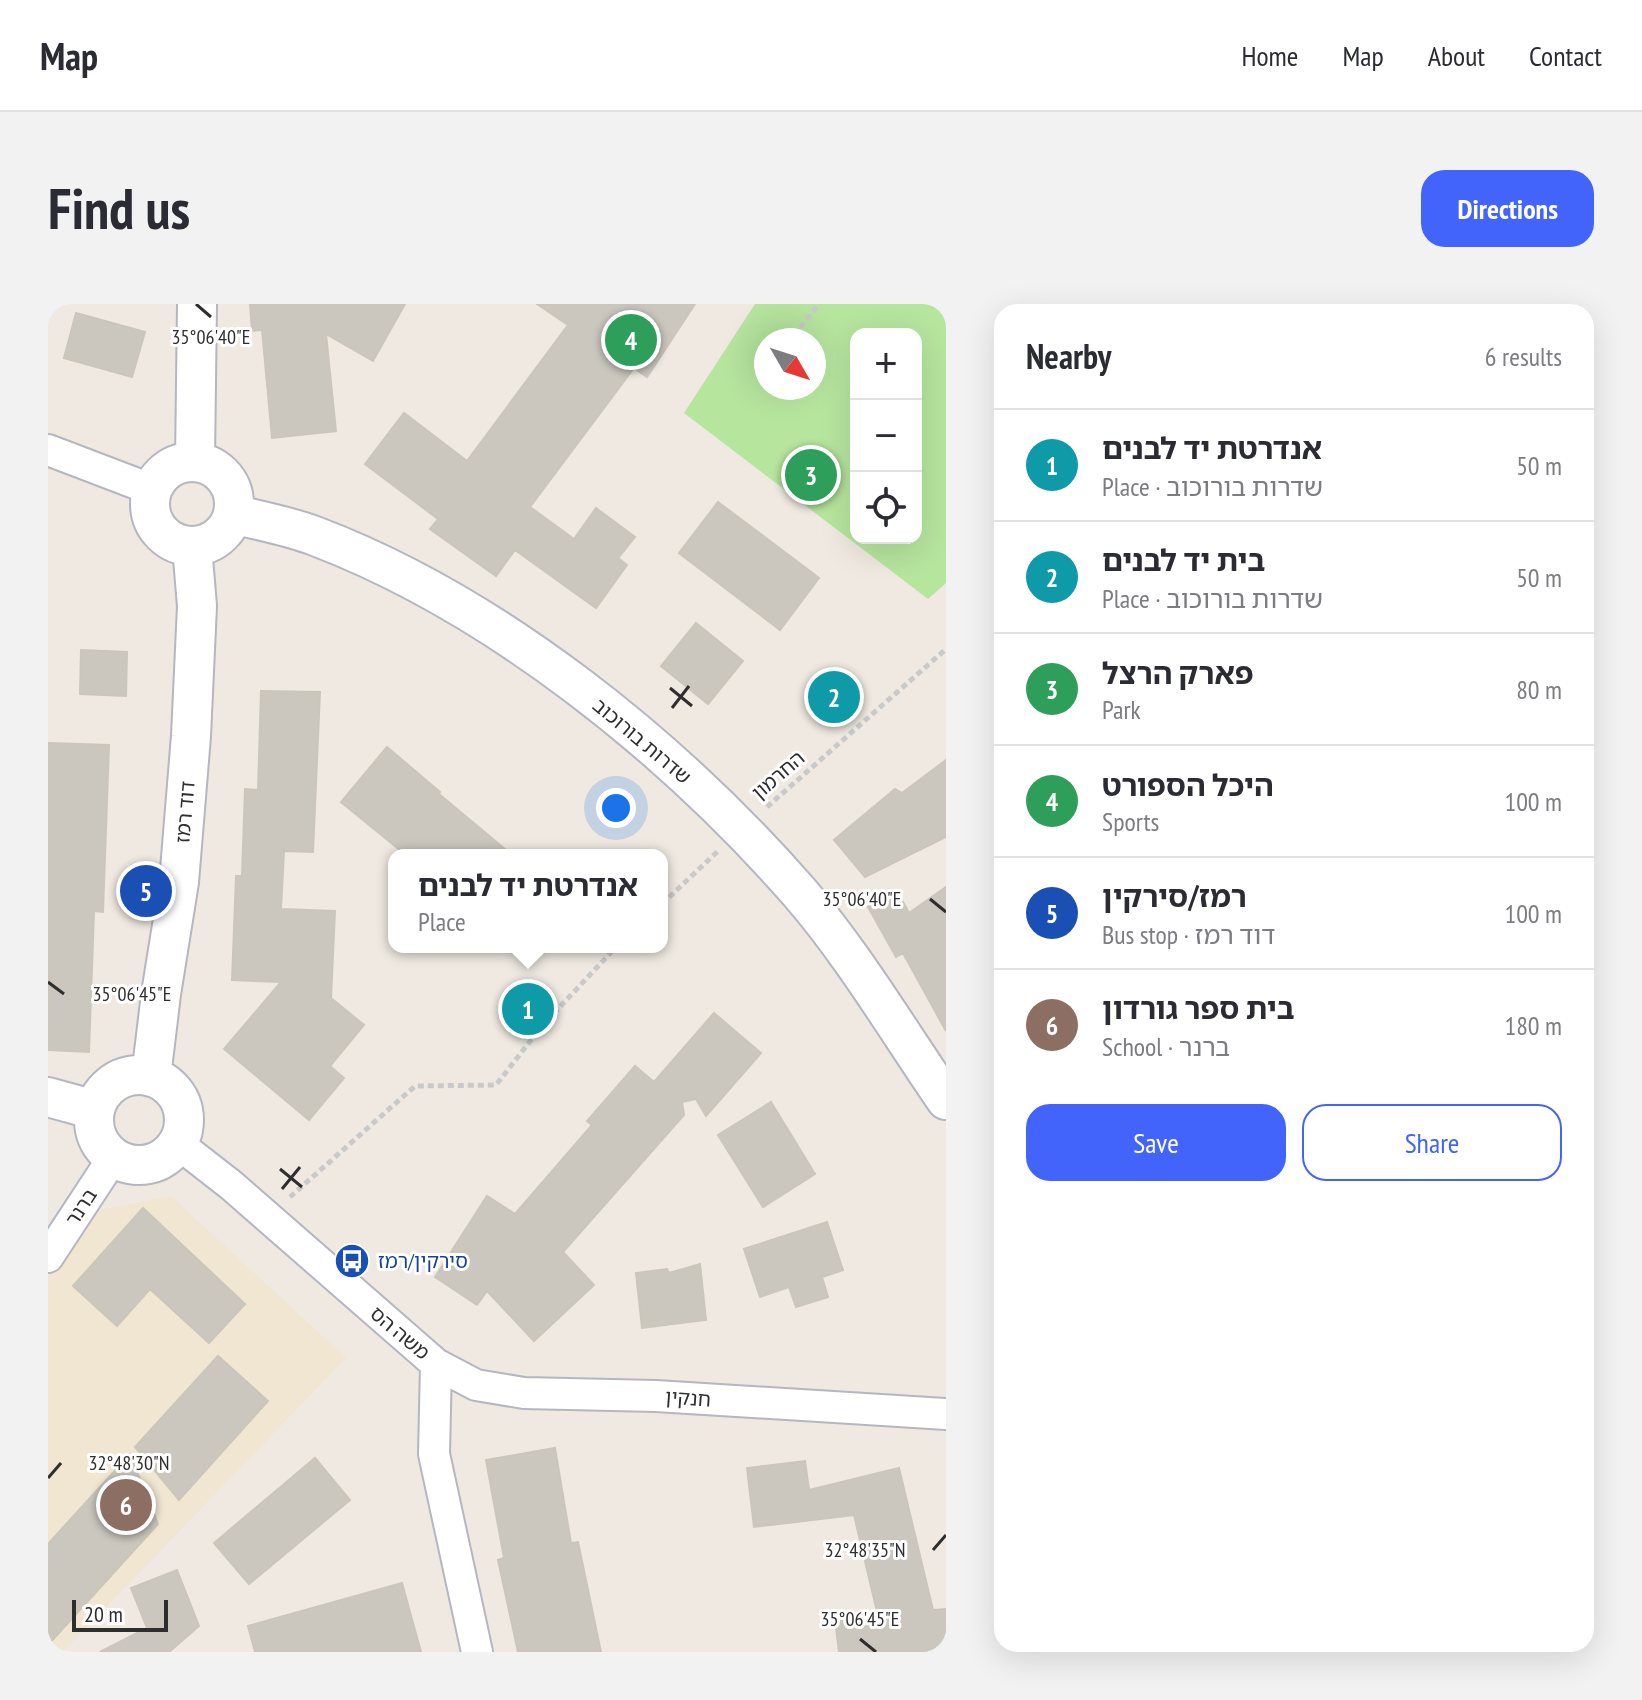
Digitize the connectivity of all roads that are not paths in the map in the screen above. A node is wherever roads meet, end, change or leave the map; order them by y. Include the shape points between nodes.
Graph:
1 (197, 304) edge
2 (48, 450) edge
3 (195, 461) junction
4 (153, 490) junction
5 (233, 514) junction
6 (192, 546) junction
7 (151, 1077) junction
8 (48, 1097) edge
9 (946, 1100) edge
10 (95, 1110) junction
11 (177, 1143) junction
12 (113, 1158) junction
13 (48, 1257) edge
14 (436, 1364) junction
15 (946, 1414) edge
16 (477, 1652) edge

1 - 3 street
2 - 4 street
3 - 4 street via 169,469
3 - 5 street via 226,479
4 - 6 street via 150,503 158,528
5 - 6 street via 214,540
5 - 9 street, שדרות בורוכוב via 313,535 403,575 493,627 663,756 800,893
6 - 7 street, דוד רמז via 197,606 191,736 179,882
7 - 10 street via 137,1075 110,1085
7 - 11 street via 171,1089 182,1109
8 - 10 street
10 - 12 street via 94,1128
11 - 12 street via 155,1162 141,1165
11 - 14 street, משה הס
12 - 13 street, ברנר
14 - 15 street, חנקין via 476,1385 524,1393
14 - 16 street, משה הס via 434,1454

